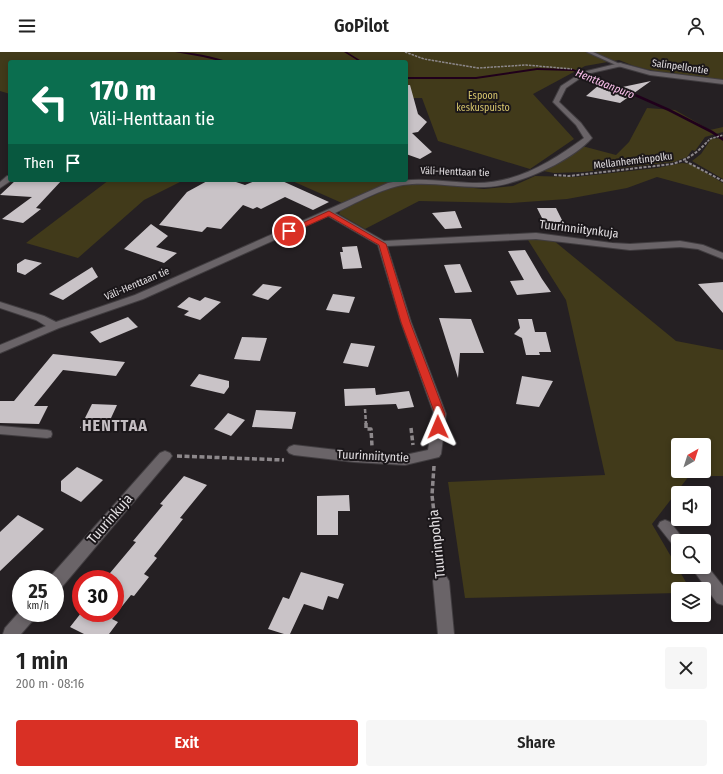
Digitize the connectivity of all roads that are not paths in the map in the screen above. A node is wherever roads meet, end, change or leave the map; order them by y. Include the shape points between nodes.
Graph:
1 (589, 52) edge
2 (620, 65) junction
3 (723, 82) edge
4 (8, 180) edge
5 (408, 181) edge
6 (397, 182) edge
7 (0, 186) edge
8 (329, 213) junction
9 (382, 244) junction
10 (723, 256) edge
11 (0, 305) edge
12 (55, 326) junction
13 (0, 349) edge
14 (0, 430) edge
15 (47, 434) dead end
16 (294, 450) road end
17 (165, 456) road end
18 (665, 526) dead end
19 (672, 534) edge
20 (64, 573) edge
21 (704, 574) edge
22 (441, 581) road end
23 (723, 598) edge
24 (21, 622) edge
25 (11, 634) edge
26 (446, 634) edge

1 - 2 lane, Salinpellontie
2 - 3 street, Salinpellontie via 650,73
2 - 5 street, Väli-Henttaan tie via 580,76 563,87 556,102 579,124 588,138 536,171 505,184
4 - 7 street
6 - 8 street, Väli-Henttaan tie
8 - 9 street
8 - 12 street, Väli-Henttaan tie via 139,297
9 - 10 street, Tuurinniitynkuja via 536,236 612,246 680,244 700,247
9 - 16 street, Tuurinniityntie via 406,322 440,414 434,454 405,460
11 - 12 street via 40,318
12 - 13 street, Väli-Henttaan tie
14 - 15 lane
17 - 20 street, Tuurinkuja
18 - 19 street
21 - 23 street
22 - 26 street, Tuurinpohja
24 - 25 street

